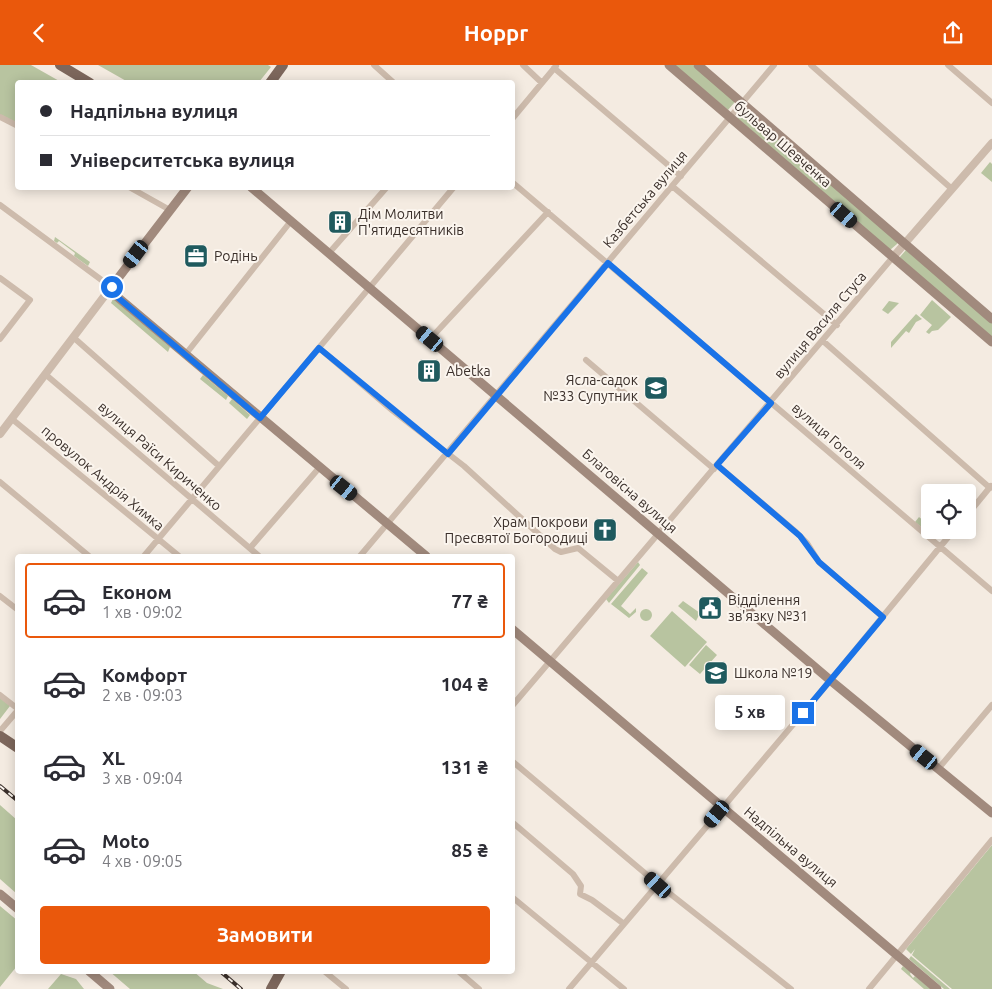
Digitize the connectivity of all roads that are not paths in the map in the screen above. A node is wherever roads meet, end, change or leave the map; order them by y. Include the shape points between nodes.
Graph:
1 (60, 65) edge
2 (284, 65) edge
3 (374, 65) edge
4 (522, 65) edge
5 (670, 65) edge
6 (698, 65) edge
7 (774, 65) edge
8 (811, 65) edge
9 (948, 65) edge
10 (556, 66) edge
11 (85, 80) edge
12 (272, 80) edge
13 (391, 80) edge
14 (542, 83) junction
15 (742, 103) junction
16 (992, 103) edge
17 (515, 115) edge
18 (0, 117) edge
19 (730, 117) junction
20 (15, 124) edge
21 (992, 143) edge
22 (681, 176) junction
23 (515, 184) edge
24 (672, 186) junction
25 (952, 189) junction
26 (134, 190) edge
27 (186, 190) edge
28 (254, 190) edge
29 (384, 190) edge
30 (452, 190) edge
31 (0, 205) edge
32 (170, 210) junction
33 (548, 212) junction
34 (291, 221) junction
35 (905, 243) junction
36 (329, 253) junction
37 (893, 257) junction
38 (608, 263) junction
39 (0, 278) edge
40 (110, 288) junction
41 (370, 288) junction
42 (992, 319) edge
43 (837, 325) junction
44 (73, 337) junction
45 (0, 339) edge
46 (430, 339) junction
47 (823, 341) junction
48 (992, 342) edge
49 (319, 348) junction
50 (185, 355) junction
51 (586, 360) dead end
52 (46, 374) junction
53 (497, 395) junction
54 (771, 403) junction
55 (260, 418) junction
56 (12, 419) junction
57 (0, 434) edge
58 (448, 454) junction
59 (219, 466) junction
60 (716, 467) junction
61 (319, 468) junction
62 (0, 482) edge
63 (991, 486) edge
64 (191, 500) junction
65 (976, 504) edge
66 (388, 524) junction
67 (658, 533) junction
68 (158, 539) junction
69 (947, 539) edge
70 (940, 547) junction
71 (250, 548) junction
72 (87, 554) edge
73 (146, 554) edge
74 (177, 554) edge
75 (257, 554) edge
76 (362, 554) edge
77 (424, 554) edge
78 (618, 580) junction
79 (992, 591) edge
80 (0, 596) edge
81 (15, 608) edge
82 (883, 617) junction
83 (515, 632) edge
84 (550, 661) junction
85 (830, 680) junction
86 (0, 695) edge
87 (515, 702) edge
88 (992, 705) edge
89 (15, 707) edge
90 (15, 713) edge
91 (0, 731) edge
92 (0, 736) edge
93 (15, 745) edge
94 (515, 764) edge
95 (938, 769) junction
96 (723, 807) junction
97 (992, 813) edge
98 (515, 825) edge
99 (992, 840) edge
100 (658, 885) junction
101 (0, 894) edge
102 (515, 899) edge
103 (15, 906) edge
104 (624, 923) junction
105 (897, 955) junction
106 (592, 962) junction
107 (92, 974) edge
108 (279, 974) edge
109 (328, 974) edge
110 (462, 974) edge
111 (110, 989) edge
112 (271, 989) edge
113 (346, 989) edge
114 (479, 989) edge
115 (569, 989) edge
116 (624, 989) edge
117 (791, 989) edge
118 (869, 989) edge
119 (937, 989) edge

1 - 11 main road
2 - 12 main road
3 - 13 street
4 - 14 street
5 - 19 main road, бульвар Шевченка
6 - 15 main road, бульвар Шевченка
7 - 15 street, Казбетська вулиця
8 - 25 street
9 - 16 street
10 - 14 street
10 - 22 street
14 - 17 street
15 - 19 street, Казбетська вулиця
15 - 35 main road, бульвар Шевченка
18 - 20 street
19 - 22 street, Казбетська вулиця
19 - 37 main road, бульвар Шевченка
21 - 25 street, вулиця Василя Стуса
22 - 24 street, Казбетська вулиця
23 - 33 street, вулиця Гоголя
24 - 38 street, Казбетська вулиця
24 - 43 street
25 - 35 street, вулиця Василя Стуса
26 - 32 street
27 - 32 main road
28 - 34 main road, Благовісна вулиця
29 - 36 street
30 - 41 street
31 - 40 street
32 - 40 main road
33 - 38 street, вулиця Гоголя
33 - 46 street
34 - 36 main road, Благовісна вулиця
34 - 50 street
35 - 37 street, вулиця Василя Стуса
35 - 42 main road, бульвар Шевченка
36 - 41 main road, Благовісна вулиця
37 - 43 street, вулиця Василя Стуса
37 - 48 main road, бульвар Шевченка
38 - 53 street, Казбетська вулиця
38 - 54 street, вулиця Гоголя
39 - 45 street via 30,300
40 - 44 street
40 - 50 main road
41 - 46 main road, Благовісна вулиця
41 - 49 street
43 - 47 street, вулиця Василя Стуса
44 - 52 street
44 - 59 street
46 - 53 main road, Благовісна вулиця
47 - 54 street, вулиця Василя Стуса
47 - 63 street
49 - 55 street
49 - 58 street
50 - 55 main road
51 - 60 street
52 - 56 street
52 - 64 street, вулиця Раїси Кириченко
53 - 58 street, Казбетська вулиця
53 - 67 main road, Благовісна вулиця
54 - 60 street, вулиця Василя Стуса
54 - 70 street, вулиця Гоголя
55 - 59 street
55 - 61 main road
56 - 57 street
56 - 68 street, провулок Андрія Химка
58 - 66 street, Казбетська вулиця
58 - 78 street via 558,551 578,548
59 - 64 street
60 - 67 street, вулиця Василя Стуса
60 - 82 street via 800,536 819,562
61 - 66 main road
61 - 71 street
62 - 72 street
63 - 65 street
64 - 68 street
64 - 71 street, вулиця Раїси Кириченко
66 - 76 street, Казбетська вулиця
66 - 77 main road
67 - 78 street, вулиця Василя Стуса
67 - 85 main road, Благовісна вулиця
68 - 73 street
68 - 74 street, провулок Андрія Химка
69 - 70 street
70 - 79 street, вулиця Гоголя
70 - 82 street
71 - 75 street, вулиця Раїси Кириченко
78 - 84 street, вулиця Василя Стуса
80 - 81 street
82 - 85 street
83 - 84 main road, Надпільна вулиця
84 - 87 street, вулиця Василя Стуса
84 - 96 main road, Надпільна вулиця
85 - 95 main road, Благовісна вулиця
85 - 96 street
86 - 89 street
88 - 95 street
90 - 91 street
92 - 93 main road
94 - 100 street
95 - 97 main road, Благовісна вулиця
96 - 100 street
96 - 105 main road, Надпільна вулиця
98 - 104 street via 576,877 582,886 583,897
99 - 105 street
100 - 104 street
100 - 117 street
101 - 103 main road
102 - 106 street
104 - 106 street
105 - 118 street
105 - 119 main road, Надпільна вулиця
106 - 115 street
106 - 116 street
107 - 111 main road
108 - 112 main road
109 - 113 street
110 - 114 street

